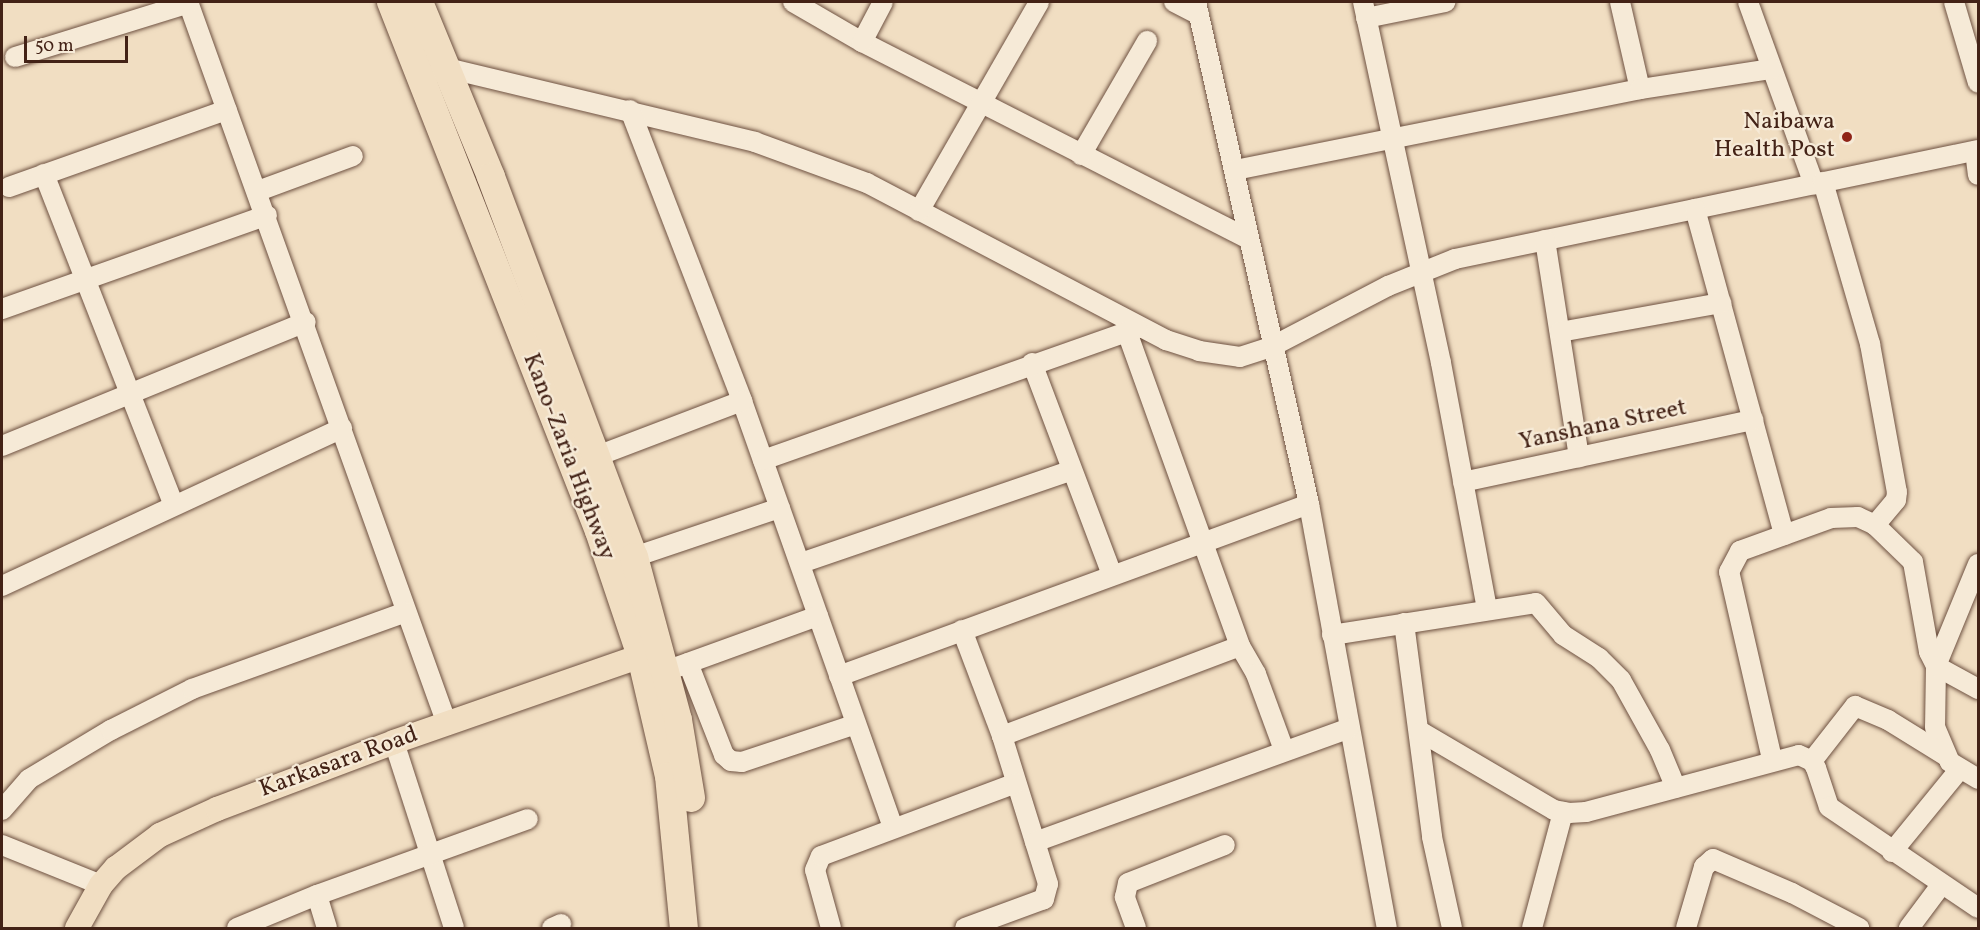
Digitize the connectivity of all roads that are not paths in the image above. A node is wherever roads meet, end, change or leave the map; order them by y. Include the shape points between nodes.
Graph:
1 (188, 2) edge
2 (391, 2) edge
3 (419, 2) edge
4 (793, 2) edge
5 (883, 2) edge
6 (1039, 2) edge
7 (1173, 2) edge
8 (1444, 2) edge
9 (1620, 2) edge
10 (1748, 2) edge
11 (1954, 2) edge
12 (1197, 8) edge
13 (1364, 10) edge
14 (1147, 41) dead end
15 (862, 42) junction
16 (15, 57) dead end
17 (1771, 69) junction
18 (435, 73) junction
19 (1977, 74) edge
20 (1640, 89) junction
21 (983, 105) junction
22 (227, 110) junction
23 (630, 110) junction
24 (1394, 139) junction
25 (1977, 151) edge
26 (1081, 155) junction
27 (353, 156) dead end
28 (1235, 170) junction
29 (44, 174) junction
30 (1978, 175) edge
31 (1818, 183) junction
32 (9, 187) dead end
33 (258, 191) junction
34 (1695, 209) junction
35 (919, 211) junction
36 (267, 215) junction
37 (1248, 239) junction
38 (1545, 240) junction
39 (1421, 271) junction
40 (84, 280) junction
41 (1720, 303) junction
42 (2, 309) edge
43 (306, 322) junction
44 (1133, 330) junction
45 (1560, 332) junction
46 (1273, 346) junction
47 (1032, 363) junction
48 (129, 394) junction
49 (742, 401) junction
50 (1753, 420) junction
51 (342, 428) junction
52 (2, 446) edge
53 (597, 456) junction
54 (1579, 457) junction
55 (763, 460) junction
56 (1071, 471) junction
57 (1463, 482) junction
58 (173, 504) junction
59 (1309, 504) junction
60 (780, 508) junction
61 (1875, 525) junction
62 (1785, 535) junction
63 (1204, 542) junction
64 (634, 557) junction
65 (801, 563) junction
66 (1112, 575) junction
67 (1976, 575) edge
68 (2, 586) edge
69 (1486, 609) junction
70 (406, 612) junction
71 (818, 616) junction
72 (1404, 623) junction
73 (962, 630) junction
74 (1332, 635) junction
75 (1240, 646) junction
76 (641, 656) junction
77 (1936, 666) junction
78 (677, 667) junction
79 (839, 676) junction
80 (1978, 688) edge
81 (447, 724) junction
82 (856, 724) junction
83 (1348, 729) junction
84 (1420, 732) junction
85 (1002, 736) junction
86 (394, 742) junction
87 (1284, 750) junction
88 (1772, 759) junction
89 (1812, 761) junction
90 (1953, 762) junction
91 (1978, 779) edge
92 (1016, 783) junction
93 (1676, 788) junction
94 (2, 810) edge
95 (1563, 812) junction
96 (528, 819) dead end
97 (893, 827) junction
98 (1035, 842) junction
99 (2, 845) edge
100 (1225, 845) dead end
101 (1892, 852) junction
102 (430, 855) junction
103 (101, 885) junction
104 (1941, 885) junction
105 (317, 896) junction
106 (1978, 908) edge
107 (1819, 920) edge
108 (1913, 927) edge
109 (77, 928) edge
110 (237, 928) edge
111 (327, 928) edge
112 (454, 928) edge
113 (684, 928) edge
114 (703, 928) edge
115 (831, 928) edge
116 (965, 928) edge
117 (1136, 928) edge
118 (1387, 928) edge
119 (1452, 928) edge
120 (1532, 928) edge
121 (1686, 928) edge
122 (1859, 928) edge

1 - 16 street
1 - 22 street
2 - 18 highway, Kano-Zaria Highway
3 - 18 highway, Kano-Zaria Highway
4 - 15 street
5 - 15 street
6 - 21 street
7 - 12 street
8 - 13 street
9 - 20 street
10 - 17 street
11 - 19 street
12 - 28 street
13 - 24 street
14 - 26 street
15 - 21 street
17 - 20 street
17 - 31 street
18 - 23 street
18 - 53 highway, Kano-Zaria Highway
18 - 76 highway, Kano-Zaria Highway
20 - 24 street
21 - 26 street
21 - 35 street
22 - 29 street
22 - 33 street
23 - 35 street via 755,142 867,183
23 - 49 street
24 - 28 street
24 - 39 street
25 - 30 street
25 - 31 street
26 - 37 street
27 - 33 street
28 - 37 street
29 - 32 street
29 - 40 street
31 - 34 street
31 - 61 street via 1870,344 1897,492 1896,500
33 - 36 street
34 - 38 street
34 - 41 street
35 - 44 street
36 - 40 street
36 - 43 street
37 - 46 street
38 - 39 street via 1455,259
38 - 45 street
39 - 46 street
39 - 57 street
40 - 42 street
40 - 48 street
41 - 45 street
41 - 50 street
43 - 48 street
43 - 51 street
44 - 46 street via 1209,353 1240,357
44 - 47 street
44 - 63 street
45 - 54 street
46 - 59 street
47 - 55 street
47 - 56 street
48 - 52 street
48 - 58 street
49 - 53 street
49 - 55 street
50 - 54 street, Yanshana Street
50 - 62 street
51 - 58 street
51 - 70 street
53 - 64 highway, Kano-Zaria Highway
54 - 57 street, Yanshana Street
55 - 60 street
56 - 65 street
56 - 66 street
57 - 69 street
58 - 68 street
59 - 63 street
59 - 74 street
60 - 64 street
60 - 65 street
61 - 62 street via 1858,516 1831,518
61 - 77 street via 1913,562 1929,652
62 - 88 street via 1740,551 1729,572
63 - 66 street
63 - 75 street
64 - 78 highway, Kano-Zaria Highway
65 - 71 street
66 - 73 street
67 - 77 street
69 - 72 street
69 - 93 street via 1536,603 1569,641 1611,668 1660,750
70 - 81 street
70 - 94 street via 192,689 111,730 29,779
71 - 78 street
71 - 79 street
72 - 74 street
72 - 84 street
73 - 79 street
73 - 85 street
74 - 83 street
75 - 85 street
75 - 87 street via 1256,674
76 - 81 main road, Karkasara Road
76 - 113 highway, Kano-Zaria Highway via 669,776
77 - 80 street
77 - 90 street via 1935,727
78 - 82 street via 724,755 731,761 742,762
78 - 114 highway, Kano-Zaria Highway
79 - 82 street
81 - 86 main road, Karkasara Road
82 - 97 street
83 - 87 street
83 - 118 street
84 - 95 street
84 - 119 street via 1432,837
85 - 92 street
86 - 102 street
86 - 103 main road, Karkasara Road via 218,808 160,835 132,853
87 - 98 street
88 - 89 street via 1799,755
88 - 93 street
89 - 90 street via 1855,706 1888,720
89 - 101 street via 1829,807
90 - 91 street
90 - 101 street
92 - 97 street
92 - 98 street
93 - 95 street via 1586,812
95 - 120 street via 1544,895
96 - 102 street
97 - 115 street via 821,856 816,863
98 - 116 street via 1048,884 1044,899
99 - 103 street
100 - 117 street via 1128,883 1125,897
101 - 104 street
102 - 105 street
102 - 112 street
103 - 109 main road, Karkasara Road
104 - 106 street
104 - 108 street
105 - 110 street
105 - 111 street
107 - 121 street via 1792,893 1713,859 1704,867
107 - 122 street

